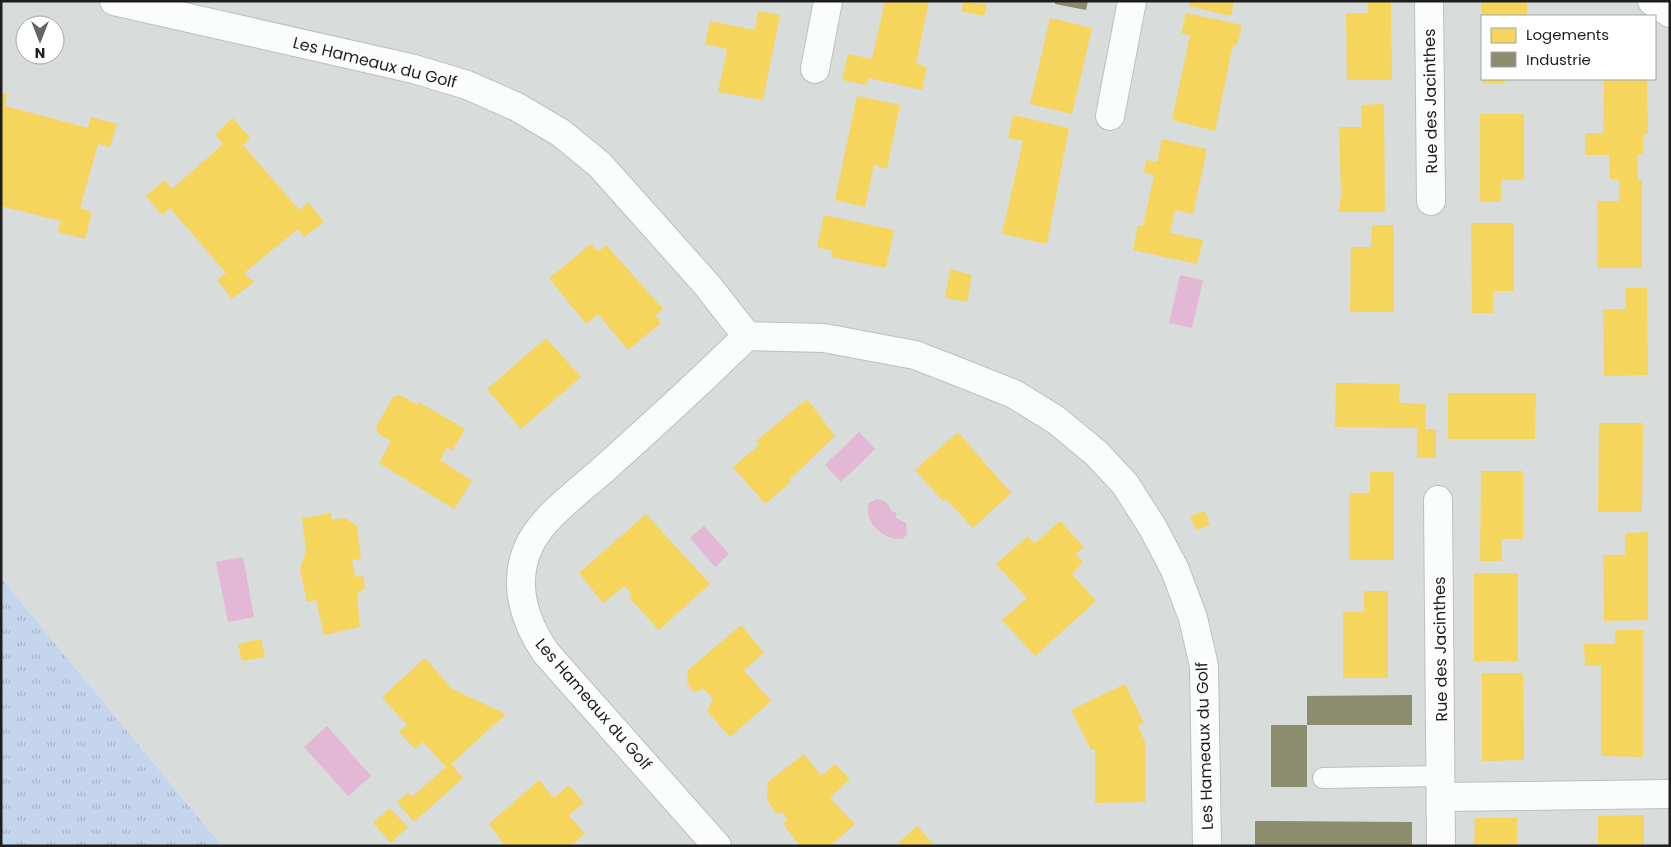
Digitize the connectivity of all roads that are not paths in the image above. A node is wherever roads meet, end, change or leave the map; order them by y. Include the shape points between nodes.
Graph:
1 (114, 1) edge
2 (828, 1) edge
3 (1132, 1) edge
4 (1429, 1) edge
5 (1652, 1) edge
6 (1670, 13) edge
7 (815, 69) dead end
8 (1110, 116) dead end
9 (1432, 201) dead end
10 (747, 336) junction
11 (1438, 500) dead end
12 (1323, 778) dead end
13 (1442, 786) junction
14 (1670, 794) edge
15 (717, 846) edge
16 (1207, 846) edge
17 (1441, 846) edge

1 - 10 street, Les Hameaux du Golf via 414,69 466,85 517,107 561,132 600,165 707,285
2 - 7 street
3 - 8 street
4 - 9 street, Rue des Jacinthes
5 - 6 street
10 - 15 street, Les Hameaux du Golf via 550,518 529,546 520,582 526,618 546,653
10 - 16 street, Les Hameaux du Golf via 824,338 915,355 969,376 1014,394 1056,420 1096,453 1125,484 1175,570 1204,666
11 - 13 street, Rue des Jacinthes
12 - 13 lane
13 - 14 street
13 - 17 street, Rue des Jacinthes

